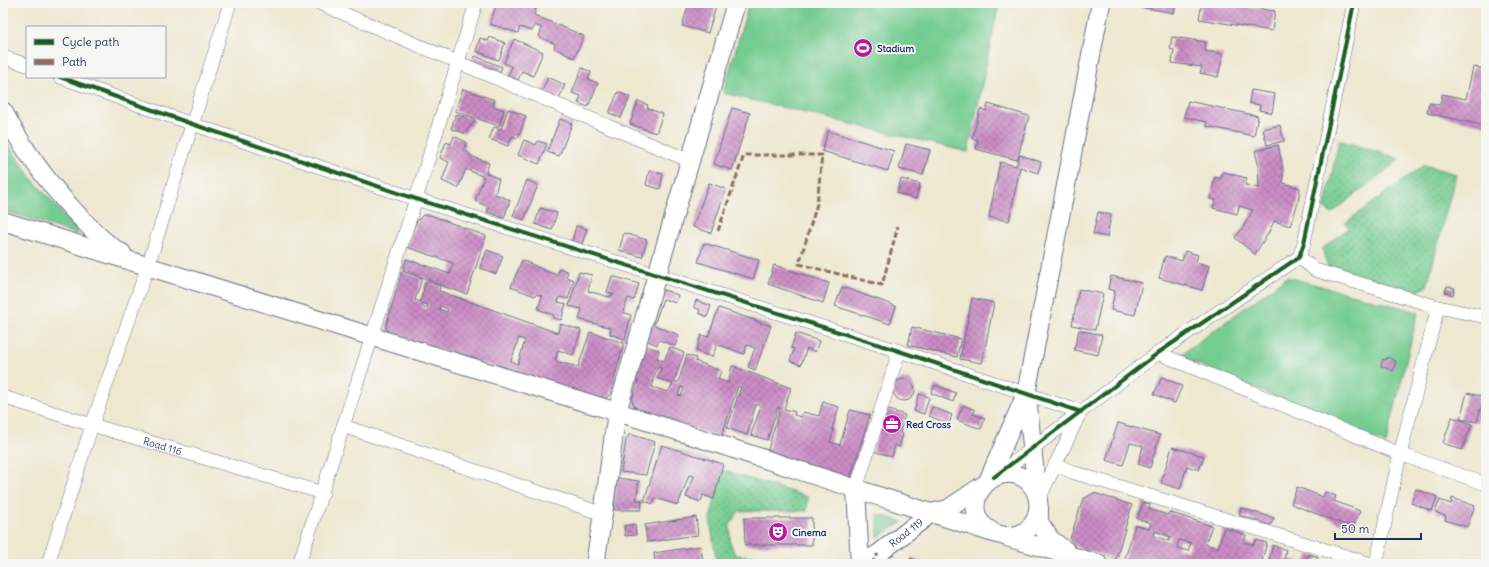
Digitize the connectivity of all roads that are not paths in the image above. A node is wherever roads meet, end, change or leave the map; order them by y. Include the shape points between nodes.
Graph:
1 (230, 3) edge
2 (319, 3) edge
3 (476, 3) edge
4 (736, 3) edge
5 (1101, 3) edge
6 (1354, 3) edge
7 (3, 56) edge
8 (458, 62) junction
9 (26, 65) edge
10 (63, 78) edge
11 (3, 111) edge
12 (192, 124) junction
13 (690, 161) junction
14 (416, 199) junction
15 (82, 219) junction
16 (3, 221) edge
17 (70, 242) junction
18 (1299, 257) junction
19 (148, 266) junction
20 (656, 275) junction
21 (1438, 307) junction
22 (1486, 317) edge
23 (372, 337) junction
24 (899, 351) junction
25 (1158, 352) junction
26 (1026, 394) junction
27 (3, 397) edge
28 (616, 412) junction
29 (1081, 412) junction
30 (92, 425) junction
31 (343, 426) junction
32 (1031, 449) junction
33 (1400, 454) junction
34 (1055, 464) junction
35 (988, 481) junction
36 (1486, 484) edge
37 (856, 489) junction
38 (323, 493) junction
39 (1038, 499) junction
40 (931, 513) junction
41 (603, 514) junction
42 (1000, 534) junction
43 (1075, 557) junction
44 (875, 559) edge
45 (48, 564) edge
46 (299, 564) edge
47 (595, 564) edge
48 (860, 564) edge
49 (1098, 564) edge
50 (1371, 564) edge
51 (1376, 564) edge

1 - 12 street
2 - 8 street
3 - 8 street
4 - 13 main road
5 - 26 main road
6 - 18 street
7 - 9 street
8 - 13 street
8 - 14 street
10 - 12 street
11 - 15 main road via 34,163
12 - 14 street
12 - 19 street
13 - 20 main road
14 - 20 street
14 - 23 street
15 - 17 main road via 85,228 82,241
15 - 19 main road via 100,238
16 - 17 main road
17 - 19 main road
18 - 21 street via 1315,270
18 - 25 street
19 - 23 main road
19 - 30 street
20 - 24 street
20 - 28 main road
21 - 22 street
21 - 33 street
23 - 28 main road
23 - 31 street
24 - 26 street
24 - 37 street
25 - 29 street
25 - 33 street
26 - 29 street
26 - 32 main road
26 - 35 main road
27 - 30 street, Road 116
28 - 37 main road
28 - 41 main road
29 - 32 street
29 - 34 street
30 - 38 street, Road 116
30 - 45 street
31 - 38 street
31 - 41 street
32 - 35 street
32 - 39 main road
33 - 36 street
33 - 51 street
34 - 39 street
34 - 50 street via 1072,472
35 - 39 main road via 1011,474 1021,477 1029,483
35 - 40 main road via 948,509
35 - 42 main road via 978,494 978,517 984,527
37 - 40 main road
37 - 48 main road
38 - 46 street
39 - 42 main road via 1036,519 1031,526 1013,536
39 - 43 main road via 1039,522 1050,539
40 - 42 main road
40 - 44 main road, Road 119
41 - 47 main road
42 - 43 main road
43 - 49 main road
44 - 48 main road, Road 119

